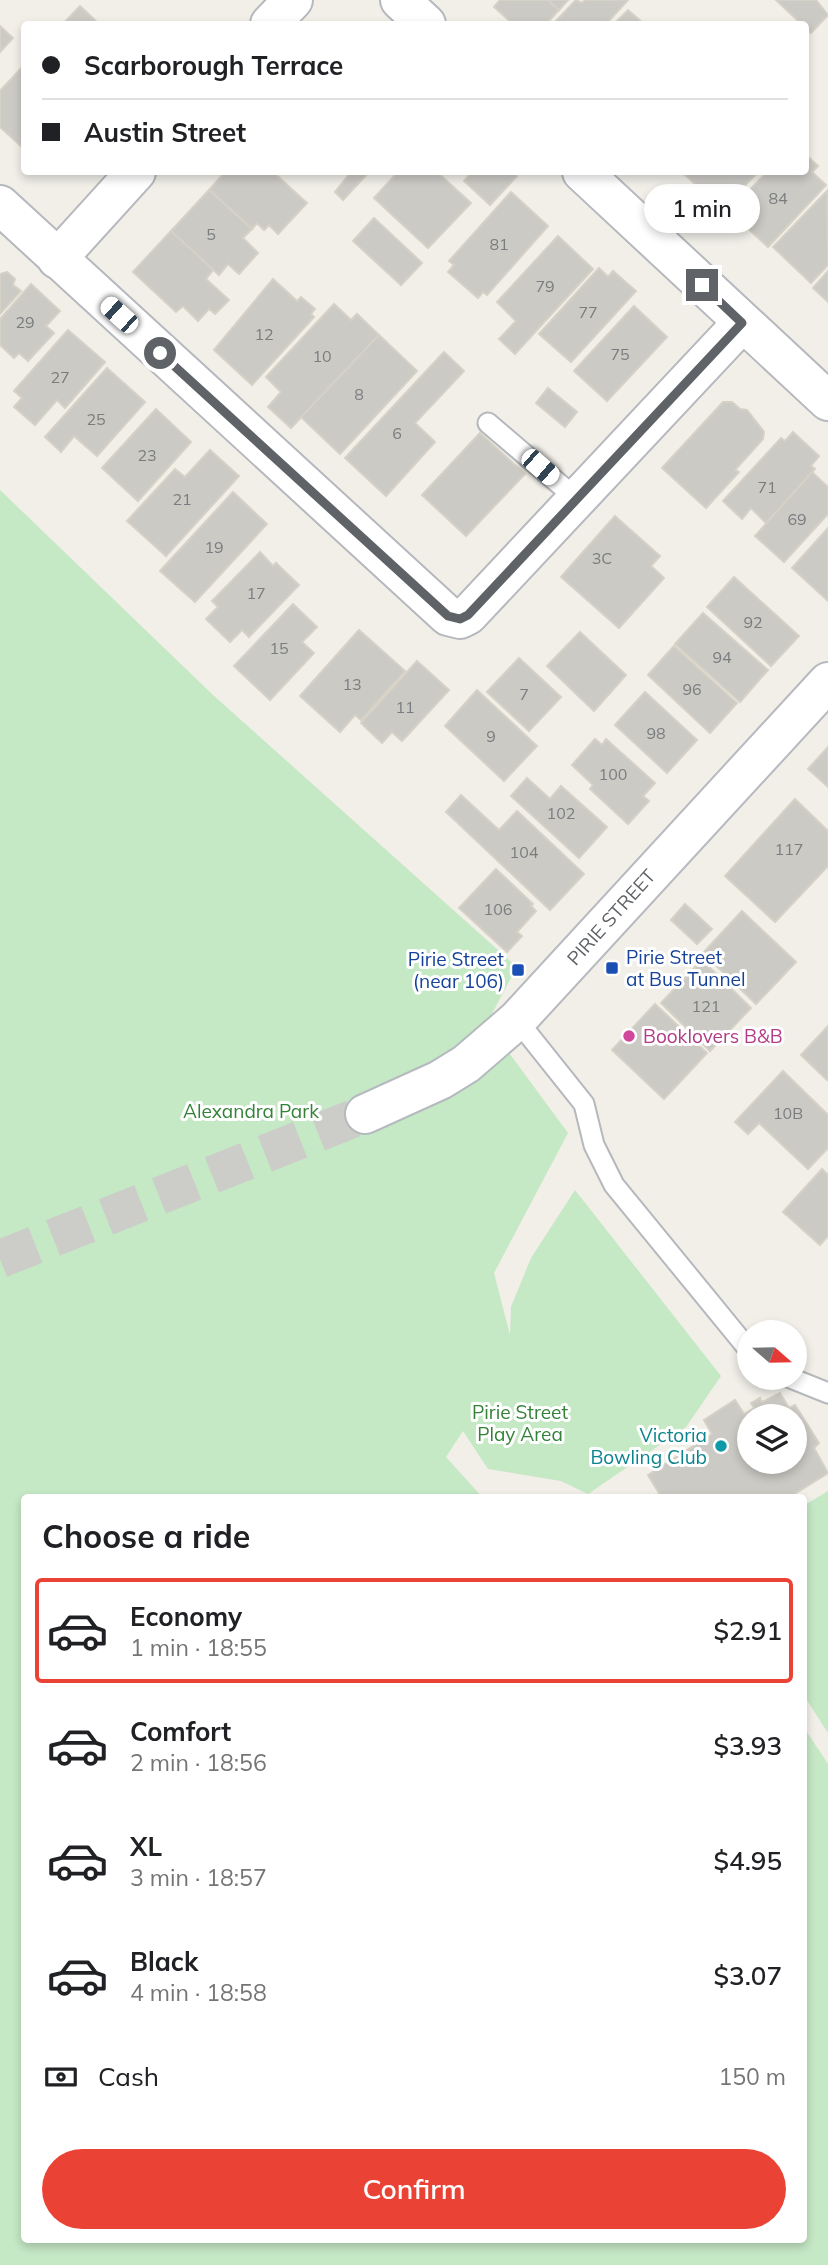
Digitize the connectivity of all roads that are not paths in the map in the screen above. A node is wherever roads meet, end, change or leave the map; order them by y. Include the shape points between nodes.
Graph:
1 (293, 0) edge
2 (400, 0) edge
3 (273, 21) edge
4 (423, 21) edge
5 (133, 175) edge
6 (585, 175) edge
7 (0, 205) edge
8 (57, 259) junction
9 (742, 323) junction
10 (828, 401) edge
11 (488, 423) dead end
12 (578, 500) junction
13 (828, 682) edge
14 (517, 1020) junction
15 (365, 1114) tunnel mouth
16 (737, 1335) edge
17 (807, 1385) edge
18 (828, 1393) edge

1 - 3 street
2 - 4 street
5 - 8 street
6 - 9 street
7 - 8 street
8 - 12 street via 448,616 460,619 468,615
9 - 10 street
9 - 12 street
11 - 12 lane
13 - 14 street, PIRIE STREET
14 - 15 street, PIRIE STREET via 466,1064
14 - 16 lane via 584,1104 594,1145 614,1185
17 - 18 lane

